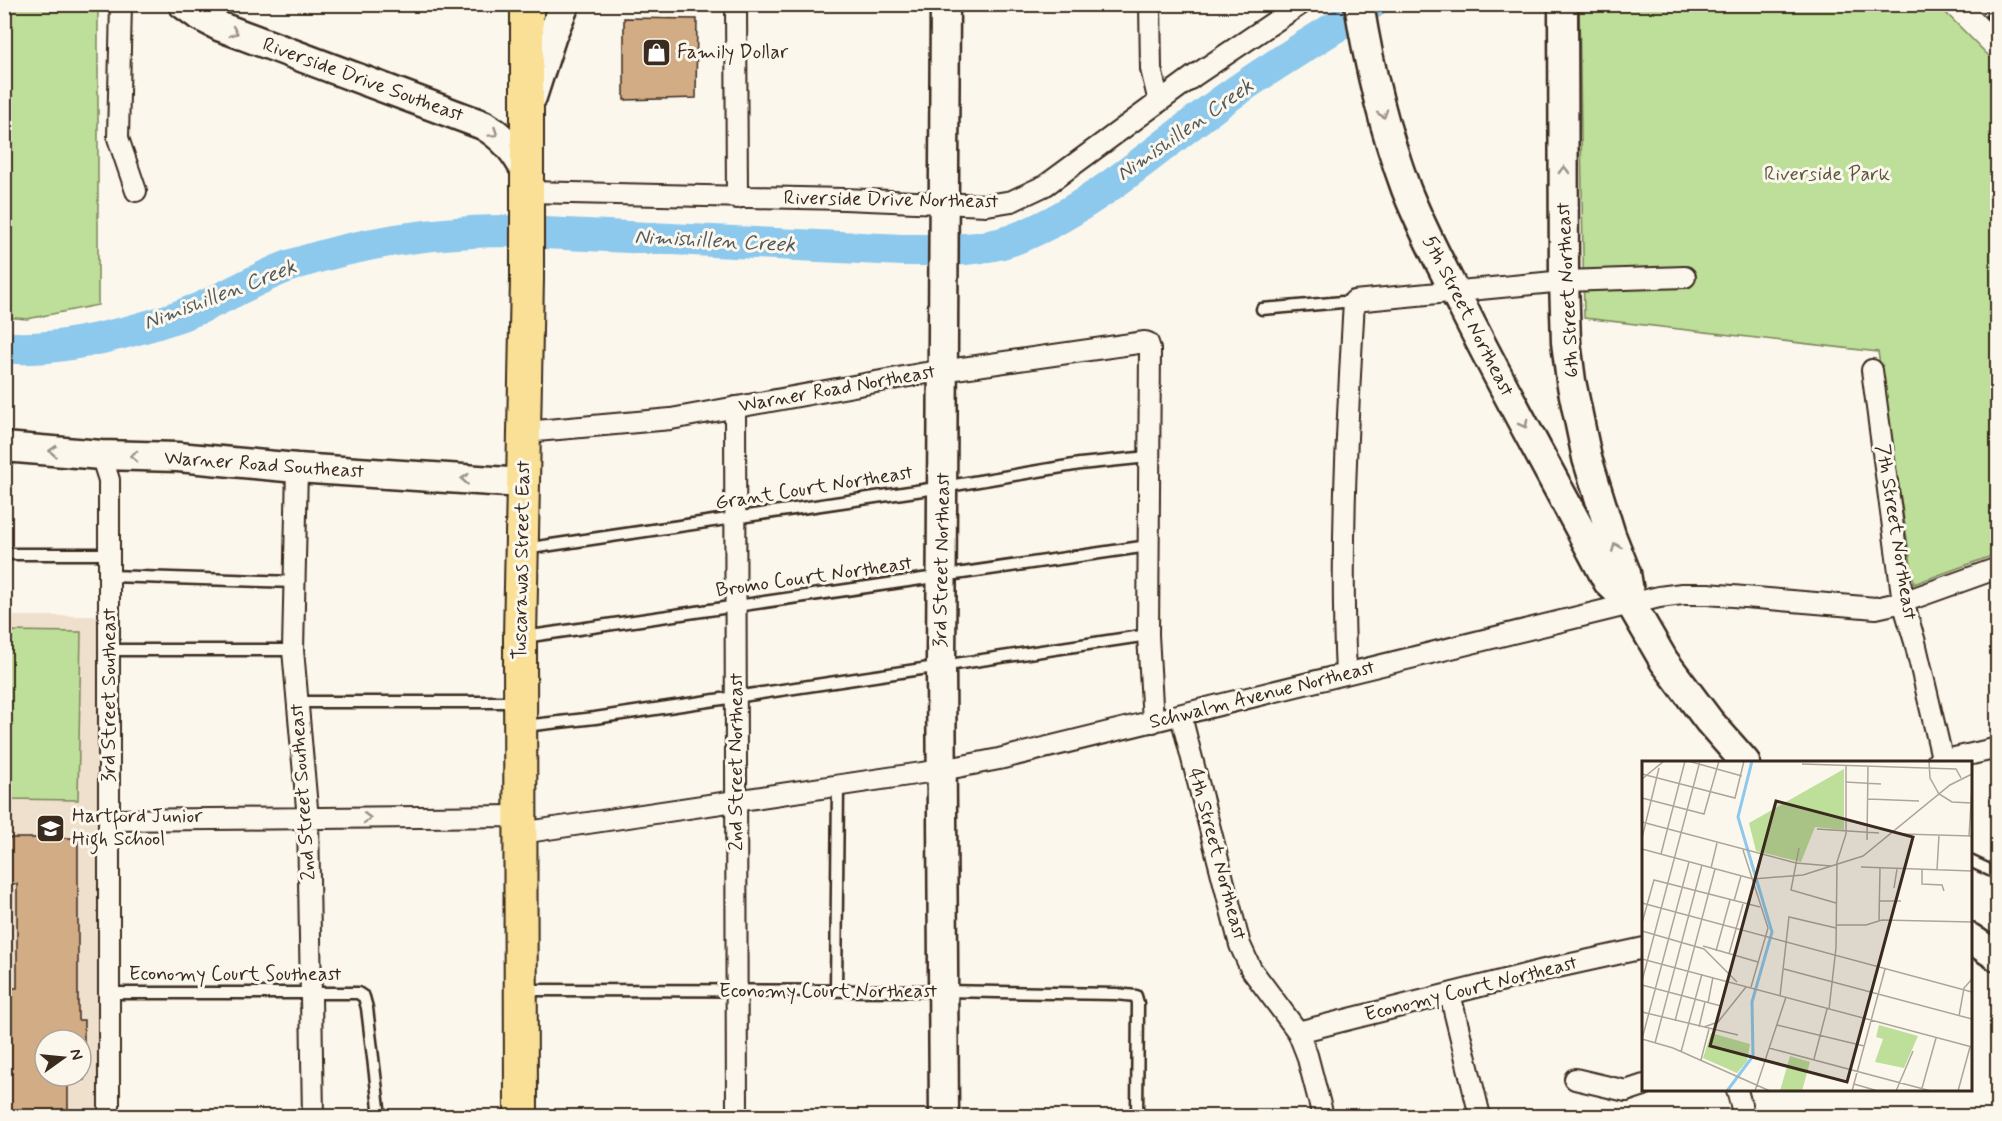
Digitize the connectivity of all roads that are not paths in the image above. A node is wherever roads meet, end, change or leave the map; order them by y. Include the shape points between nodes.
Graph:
1 (121, 4) edge
2 (183, 4) edge
3 (527, 4) edge
4 (565, 4) edge
5 (736, 4) edge
6 (945, 4) edge
7 (1150, 4) edge
8 (1301, 4) edge
9 (1359, 4) edge
10 (1563, 4) edge
11 (1159, 102) junction
12 (527, 123) junction
13 (136, 191) dead end
14 (527, 191) junction
15 (737, 198) junction
16 (945, 210) junction
17 (1685, 277) dead end
18 (1564, 281) junction
19 (1455, 292) junction
20 (1354, 301) junction
21 (1262, 309) dead end
22 (1872, 370) dead end
23 (944, 371) junction
24 (735, 407) junction
25 (525, 432) junction
26 (4, 447) edge
27 (102, 455) junction
28 (1148, 458) junction
29 (297, 468) junction
30 (523, 483) junction
31 (943, 487) junction
32 (734, 519) junction
33 (1148, 546) junction
34 (521, 549) junction
35 (4, 554) edge
36 (109, 554) junction
37 (1998, 568) edge
38 (110, 576) junction
39 (942, 576) junction
40 (294, 582) junction
41 (1903, 602) junction
42 (1631, 604) junction
43 (735, 607) junction
44 (1148, 635) junction
45 (520, 638) junction
46 (109, 650) junction
47 (293, 650) junction
48 (942, 664) junction
49 (1346, 674) junction
50 (736, 696) junction
51 (298, 702) junction
52 (520, 715) junction
53 (1181, 716) junction
54 (1153, 722) junction
55 (1998, 748) edge
56 (1744, 761) edge
57 (1941, 761) edge
58 (1945, 761) edge
59 (942, 770) junction
60 (838, 786) junction
61 (737, 801) junction
62 (308, 819) junction
63 (109, 820) junction
64 (520, 824) junction
65 (1972, 861) edge
66 (1998, 874) edge
67 (1972, 939) edge
68 (1642, 948) edge
69 (1998, 957) edge
70 (521, 990) junction
71 (836, 991) junction
72 (944, 991) junction
73 (737, 992) junction
74 (108, 993) junction
75 (312, 993) junction
76 (1450, 994) junction
77 (1298, 1032) junction
78 (1575, 1079) dead end
79 (1642, 1086) edge
80 (1738, 1091) edge
81 (109, 1116) edge
82 (313, 1116) edge
83 (380, 1116) edge
84 (521, 1116) edge
85 (737, 1116) edge
86 (944, 1116) edge
87 (1137, 1116) edge
88 (1323, 1116) edge
89 (1480, 1116) edge
90 (1744, 1116) edge

1 - 13 street via 118,138
2 -> 14 street, Riverside Drive Southeast via 221,27 483,125 509,144
3 - 12 main road, Tuscarawas Street East
4 - 12 street via 543,59
5 - 15 street
6 - 16 street, 3rd Street Northeast
7 - 11 street via 1150,69
8 - 11 street, Riverside Drive Northeast
9 -> 19 street, 5th Street Northeast via 1368,57 1407,191
18 -> 10 street, 6th Street Northeast
11 - 16 street, Riverside Drive Northeast via 1035,192 999,204
12 - 14 main road, Tuscarawas Street East
14 - 15 street, Riverside Drive Northeast
14 - 25 main road, Tuscarawas Street East
15 - 16 street, Riverside Drive Northeast
16 - 23 street, 3rd Street Northeast
17 - 18 street
18 - 19 street
42 -> 18 street, 6th Street Northeast via 1626,573 1598,496 1578,420 1566,342
19 - 20 street
19 -> 42 street, 5th Street Northeast via 1608,582
20 - 21 lane
20 - 49 street via 1344,480
22 - 41 street, 7th Street Northeast
23 - 24 street, Warner Road Northeast
23 - 28 street, Warner Road Northeast via 1148,343
23 - 31 street, 3rd Street Northeast
24 - 25 street, Warner Road Northeast via 671,419
24 - 32 street, 2nd Street Northeast
25 - 30 main road, Tuscarawas Street East
27 -> 26 street, Warner Road Southeast
29 -> 27 street, Warner Road Southeast via 178,457
27 - 36 street, 3rd Street Southeast via 109,480
28 - 31 lane, Grant Court Northeast via 1080,464
28 - 33 street
30 -> 29 street, Warner Road Southeast
29 - 40 street, 2nd Street Southeast
30 - 34 main road, Tuscarawas Street East
31 - 32 lane, Grant Court Northeast
31 - 39 street, 3rd Street Northeast
32 - 34 lane, Grant Court Northeast
32 - 43 street, 2nd Street Northeast
33 - 39 lane, Bromo Court Northeast
33 - 44 street
34 - 45 main road, Tuscarawas Street East
35 - 36 lane
36 - 38 street, 3rd Street Southeast
37 - 41 street, Schwalm Avenue Northeast
38 - 40 lane
38 - 46 street, 3rd Street Southeast
39 - 43 lane, Bromo Court Northeast
39 - 48 street, 3rd Street Northeast
40 - 47 street, 2nd Street Southeast
41 - 42 street, Schwalm Avenue Northeast via 1863,608 1682,594
41 - 57 street, 7th Street Northeast
42 - 49 street, Schwalm Avenue Northeast
42 - 56 street via 1664,660
43 - 45 lane, Bromo Court Northeast
43 - 50 street, 2nd Street Northeast
44 - 48 lane
44 - 54 street
45 - 52 main road, Tuscarawas Street East
46 - 47 lane
46 - 63 street, 3rd Street Southeast
47 - 51 street, 2nd Street Southeast
48 - 50 lane
48 - 59 street, 3rd Street Northeast
49 - 53 street, Schwalm Avenue Northeast
50 - 52 lane
50 - 61 street, 2nd Street Northeast
51 - 52 lane
51 - 62 street, 2nd Street Southeast
52 - 64 main road, Tuscarawas Street East
53 - 54 street, Schwalm Avenue Northeast
53 - 77 street, 4th Street Northeast via 1240,945 1251,969
54 - 59 street, Schwalm Avenue Northeast
55 - 58 street
59 - 60 street, Schwalm Avenue Northeast
59 - 72 street, 3rd Street Northeast
60 - 61 street, Schwalm Avenue Northeast
60 - 71 lane
61 - 64 street, Schwalm Avenue Northeast
61 - 73 street, 2nd Street Northeast
62 - 63 street, Schwalm Avenue Northeast
62 -> 64 street, Schwalm Avenue Northeast
62 - 75 street, 2nd Street Southeast
63 - 74 street, 3rd Street Southeast
64 - 70 main road, Tuscarawas Street East
65 - 66 lane
67 - 69 street
68 - 76 street, Economy Court Northeast
70 - 73 lane, Economy Court Northeast
70 - 84 main road, Tuscarawas Street East
71 - 72 lane, Economy Court Northeast
71 - 73 lane, Economy Court Northeast
72 - 86 street, 3rd Street Northeast
72 - 87 lane, Economy Court Northeast via 1136,996
73 - 85 street, 2nd Street Northeast
74 - 75 lane, Economy Court Southeast
74 - 81 street, 3rd Street Southeast
75 - 82 street, 2nd Street Southeast
75 - 83 lane, Economy Court Southeast via 361,995 367,1008
76 - 77 street, Economy Court Northeast
76 - 89 street
77 - 88 street, 4th Street Northeast
78 - 79 street via 1626,1091
80 - 90 street

